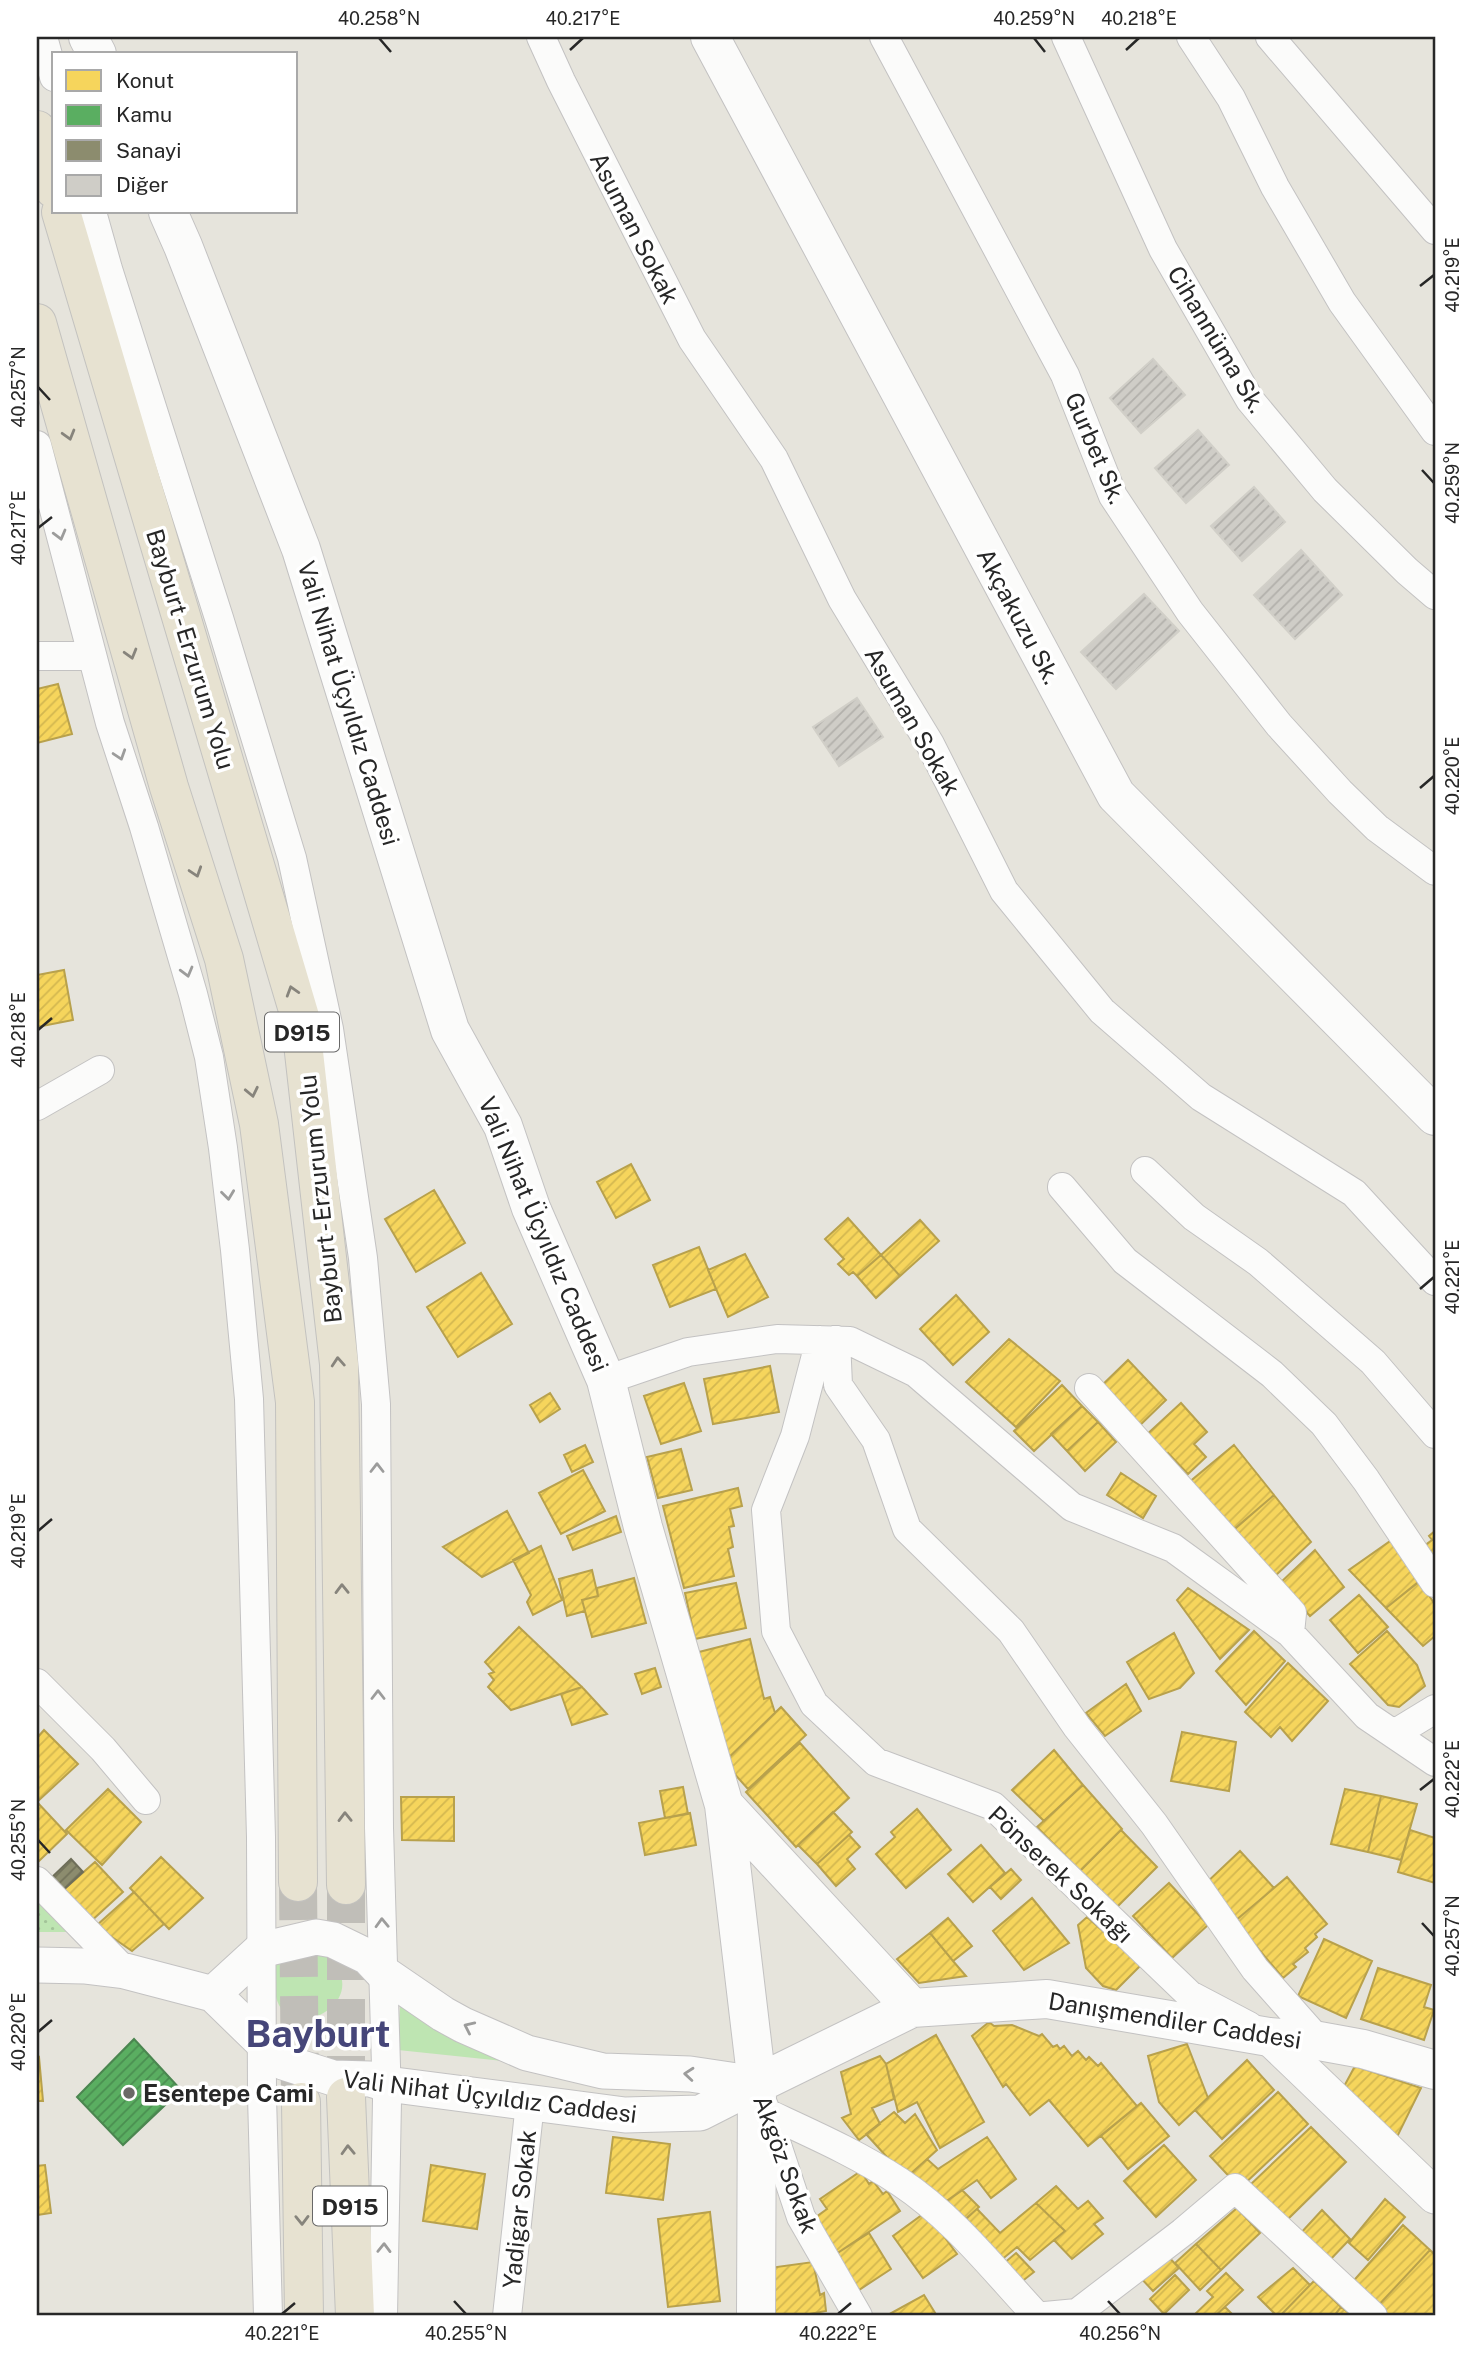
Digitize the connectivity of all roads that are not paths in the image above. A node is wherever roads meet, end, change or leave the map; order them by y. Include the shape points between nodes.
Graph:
1 (43, 37) edge
2 (541, 37) edge
3 (710, 37) edge
4 (884, 37) edge
5 (1066, 37) edge
6 (1191, 37) edge
7 (1270, 37) edge
8 (52, 70) edge
9 (37, 130) edge
10 (52, 182) edge
11 (62, 214) edge
12 (93, 214) edge
13 (169, 214) edge
14 (1435, 230) edge
15 (37, 323) edge
16 (1435, 431) edge
17 (37, 445) edge
18 (1435, 595) edge
19 (37, 656) edge
20 (92, 656) junction
21 (1435, 870) edge
22 (100, 1070) dead end
23 (37, 1106) edge
24 (1435, 1116) edge
25 (1145, 1171) dead end
26 (1062, 1187) dead end
27 (1435, 1281) edge
28 (828, 1340) junction
29 (606, 1380) junction
30 (1089, 1388) dead end
31 (1435, 1434) edge
32 (1435, 1583) edge
33 (1290, 1633) junction
34 (37, 1682) edge
35 (1435, 1709) edge
36 (1394, 1734) junction
37 (1435, 1762) edge
38 (146, 1800) dead end
39 (724, 1805) junction
40 (37, 1881) edge
41 (298, 1882) tunnel mouth
42 (346, 1885) tunnel mouth
43 (261, 1950) junction
44 (37, 1965) edge
45 (125, 1971) junction
46 (383, 1973) junction
47 (213, 1994) junction
48 (912, 2008) junction
49 (1269, 2037) junction
50 (1319, 2041) junction
51 (262, 2042) junction
52 (1435, 2070) edge
53 (387, 2084) junction
54 (346, 2097) tunnel mouth
55 (762, 2098) junction
56 (300, 2102) tunnel mouth
57 (530, 2103) junction
58 (1435, 2196) edge
59 (268, 2316) edge
60 (304, 2316) edge
61 (355, 2316) edge
62 (383, 2316) edge
63 (507, 2316) edge
64 (756, 2316) edge
65 (858, 2316) edge
66 (1037, 2316) edge
67 (1045, 2316) edge
68 (1373, 2316) edge

1 - 8 street
2 - 27 street, Asuman Sokak via 692,339 774,459 842,599 930,744 1004,891 1102,1011 1201,1097 1354,1193
3 - 24 main road, Akçakuzu Sk. via 1116,795
4 - 21 street, Gurbet Sk. via 1065,375 1113,496 1190,612 1279,725 1377,828
5 - 18 street, Cihannüma Sk. via 1163,249 1250,400 1325,489
6 - 16 street via 1231,98 1275,187 1342,302
7 - 14 street
9 - 10 highway
42 -> 11 highway, Bayburt - Erzurum Yolu / D915 via 339,1364 300,1017
46 -> 12 street via 376,1404 363,1258 328,1029 292,858
13 - 29 main road, Vali Nihat Üçyıldız Caddesi via 301,549 450,1030 503,1126 531,1208
15 -> 41 highway, Bayburt - Erzurum Yolu / D915 via 169,787 224,959 259,1124 295,1402
17 -> 20 street
19 - 20 street
20 -> 43 street via 193,994 209,1057 223,1148 249,1399
22 - 23 street
25 - 31 street via 1194,1217 1258,1262 1373,1362
26 - 32 street via 1125,1261 1272,1374 1324,1424
28 - 29 street via 777,1339 688,1352
28 - 33 street via 850,1341 916,1373 1072,1507 1173,1548
28 - 49 street, Pönserek Sokağı via 766,1510 776,1631 814,1704 876,1762 993,1806 1190,1995
28 - 50 street via 838,1385 876,1440 907,1529 1012,1631 1255,1969
29 - 39 main road, Vali Nihat Üçyıldız Caddesi via 643,1527
30 - 33 street via 1292,1613
33 - 36 street via 1367,1716
34 - 38 street
35 - 36 street
36 - 37 street
39 - 48 main road
39 - 55 main road, Vali Nihat Üçyıldız Caddesi
40 - 45 street
43 - 46 street, Vali Nihat Üçyıldız Caddesi via 316,1937 333,1940 369,1957
43 - 47 street, Vali Nihat Üçyıldız Caddesi
43 - 51 street
44 - 45 street
45 - 47 street
46 - 53 street
55 -> 46 street, Vali Nihat Üçyıldız Caddesi via 690,2074 603,2071 527,2053 463,2025
47 - 51 street, Vali Nihat Üçyıldız Caddesi
48 - 49 main road, Danışmendiler Caddesi via 1047,1999
48 - 55 main road
49 - 50 main road, Danışmendiler Caddesi
49 - 58 street
50 - 52 main road, Danışmendiler Caddesi
51 - 53 street, Vali Nihat Üçyıldız Caddesi via 283,2062 314,2073
51 - 59 street
53 - 57 street, Vali Nihat Üçyıldız Caddesi
62 -> 53 street
61 -> 54 highway, D915
55 - 57 street, Vali Nihat Üçyıldız Caddesi via 700,2113 625,2115
55 - 64 main road, Vali Nihat Üçyıldız Caddesi
55 - 65 street, Akgöz Sokak via 801,2217
55 - 66 street via 900,2182 941,2214
56 -> 60 highway, D915
57 - 63 street, Yadigar Sokak
67 - 68 street via 1077,2313 1235,2188

